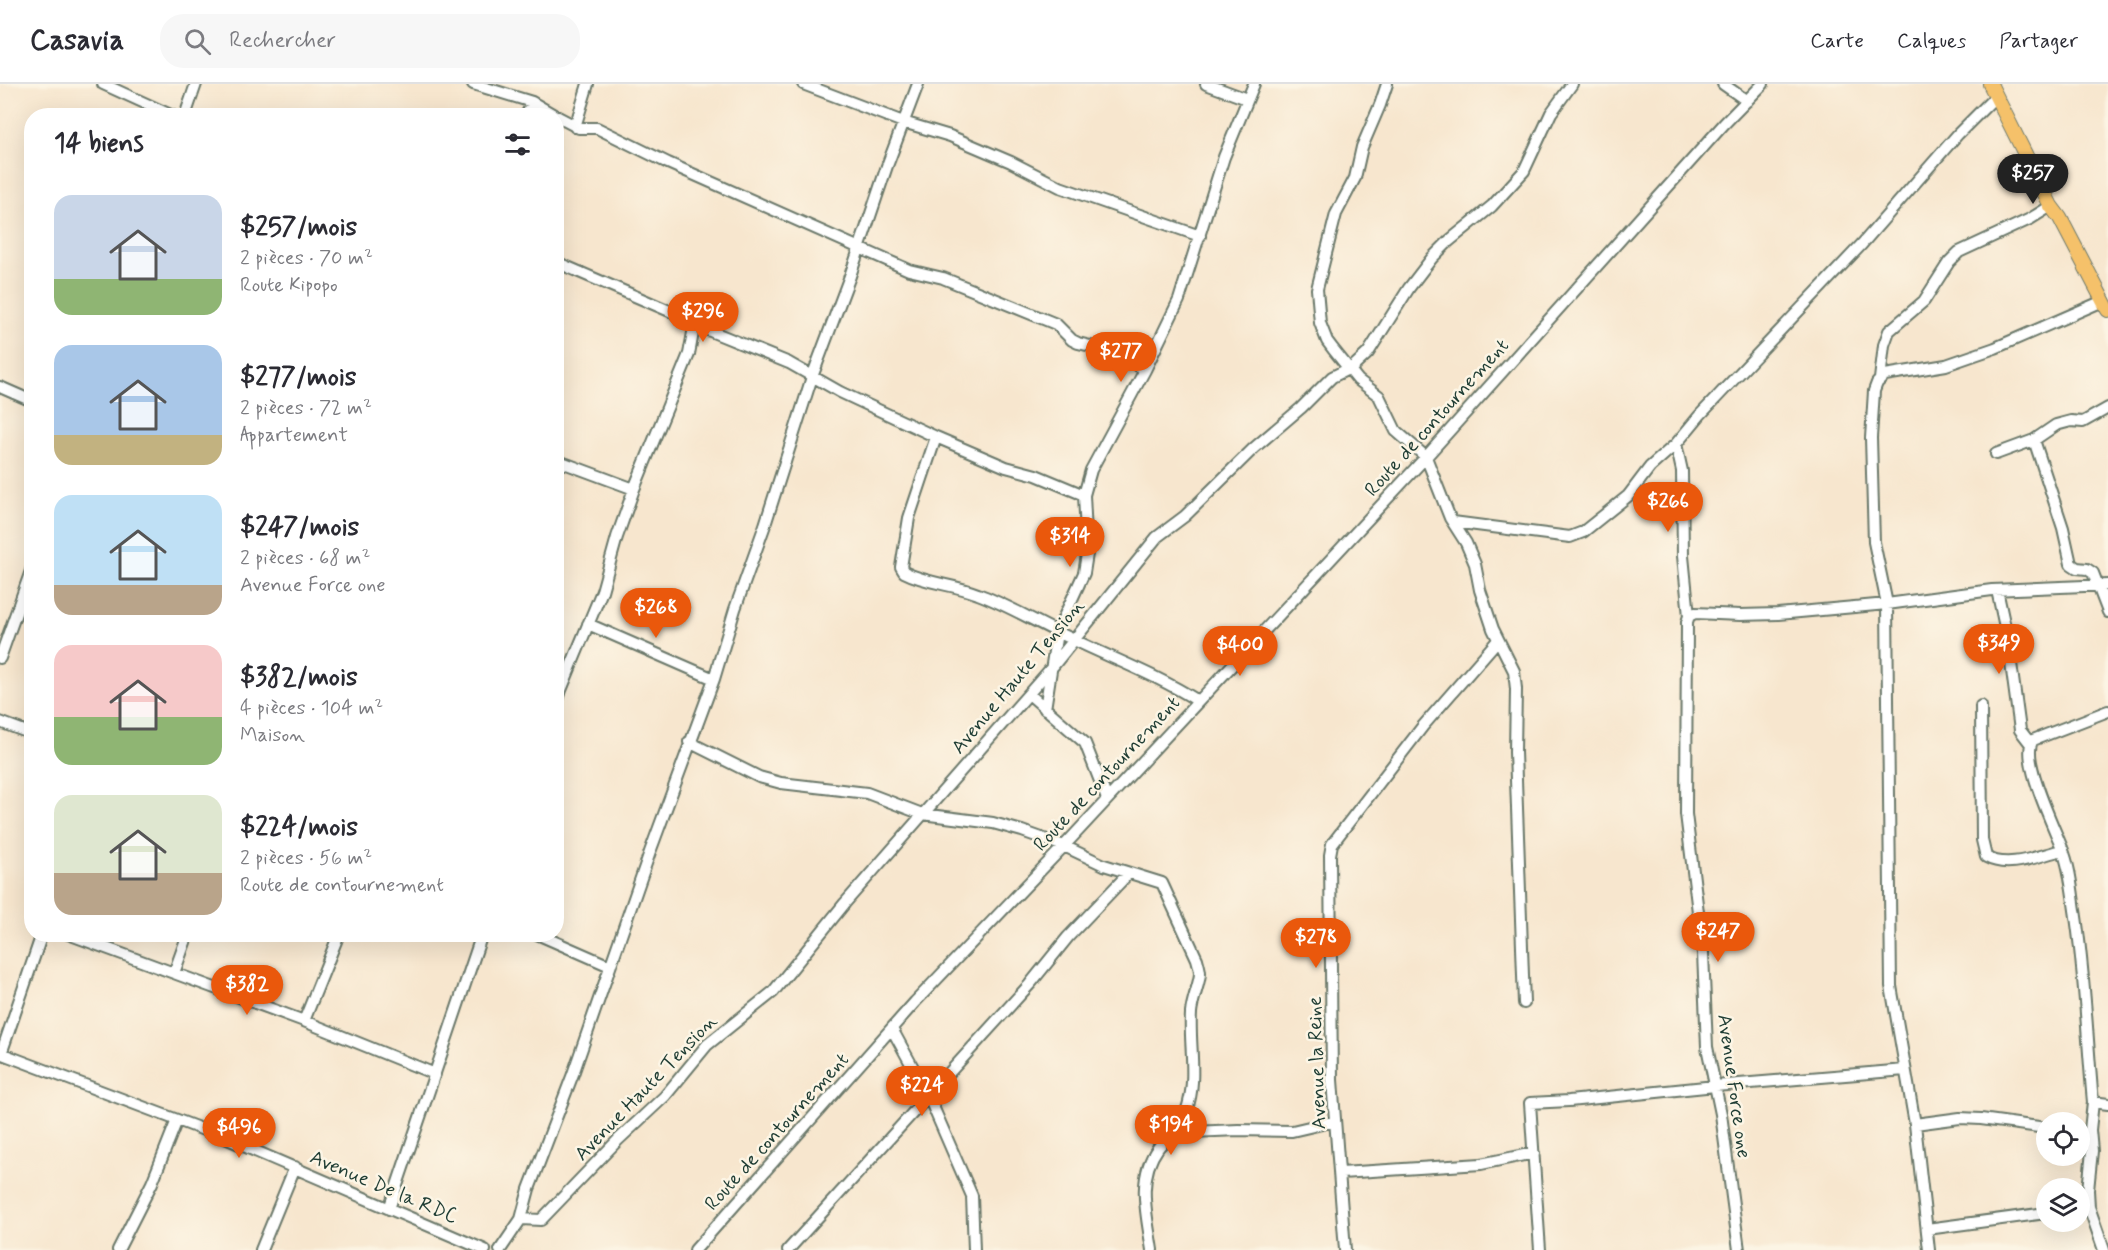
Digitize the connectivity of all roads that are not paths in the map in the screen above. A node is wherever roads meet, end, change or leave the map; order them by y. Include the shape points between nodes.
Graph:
1 (103, 84) edge
2 (196, 84) edge
3 (473, 84) edge
4 (588, 84) edge
5 (803, 84) edge
6 (918, 84) edge
7 (1206, 84) edge
8 (1254, 84) edge
9 (1387, 84) edge
10 (1572, 84) edge
11 (1723, 84) edge
12 (1763, 84) edge
13 (1993, 90) edge
14 (1247, 99) junction
15 (1747, 101) junction
16 (532, 102) junction
17 (156, 108) edge
18 (188, 108) edge
19 (529, 108) edge
20 (542, 108) edge
21 (564, 121) edge
22 (903, 122) junction
23 (575, 127) junction
24 (2051, 206) junction
25 (1200, 236) junction
26 (860, 248) junction
27 (564, 265) edge
28 (2106, 305) edge
29 (695, 322) junction
30 (1349, 369) junction
31 (1145, 370) junction
32 (812, 377) junction
33 (1880, 379) junction
34 (0, 387) edge
35 (24, 398) edge
36 (2108, 408) edge
37 (936, 437) junction
38 (2034, 440) junction
39 (1676, 444) junction
40 (1996, 454) dead end
41 (1426, 456) junction
42 (564, 463) edge
43 (634, 489) junction
44 (1084, 495) junction
45 (1452, 522) junction
46 (2103, 585) edge
47 (24, 590) edge
48 (1997, 590) junction
49 (1887, 604) junction
50 (2108, 612) edge
51 (1689, 616) junction
52 (588, 624) junction
53 (1057, 632) junction
54 (1073, 640) junction
55 (1498, 640) junction
56 (0, 658) edge
57 (1053, 666) junction
58 (714, 679) junction
59 (564, 683) edge
60 (1029, 694) junction
61 (1198, 701) junction
62 (1981, 706) dead end
63 (1045, 709) junction
64 (2108, 711) edge
65 (0, 722) edge
66 (24, 731) edge
67 (689, 742) junction
68 (2030, 743) junction
69 (1107, 799) junction
70 (922, 813) junction
71 (1064, 846) junction
72 (2063, 849) junction
73 (1130, 873) junction
74 (39, 942) edge
75 (90, 942) edge
76 (185, 942) edge
77 (336, 942) edge
78 (479, 942) edge
79 (555, 942) edge
80 (609, 966) junction
81 (174, 973) junction
82 (1524, 1003) dead end
83 (304, 1021) junction
84 (892, 1029) junction
85 (0, 1054) edge
86 (1905, 1070) junction
87 (435, 1074) junction
88 (1715, 1086) junction
89 (928, 1095) junction
90 (2093, 1102) junction
91 (2108, 1104) edge
92 (2090, 1112) edge
93 (177, 1120) junction
94 (1335, 1121) junction
95 (1915, 1124) junction
96 (2036, 1126) edge
97 (1170, 1134) junction
98 (2090, 1145) edge
99 (1534, 1153) junction
100 (295, 1167) junction
101 (1341, 1173) junction
102 (2089, 1178) edge
103 (389, 1209) junction
104 (2036, 1214) edge
105 (521, 1219) junction
106 (2090, 1221) edge
107 (1927, 1229) junction
108 (118, 1250) edge
109 (261, 1250) edge
110 (485, 1250) edge
111 (500, 1250) edge
112 (695, 1250) edge
113 (788, 1250) edge
114 (974, 1250) edge
115 (1152, 1250) edge
116 (1345, 1250) edge
117 (1540, 1250) edge
118 (1739, 1250) edge
119 (1929, 1250) edge
120 (2104, 1250) edge

1 - 17 street
2 - 18 street
3 - 16 street
4 - 23 street
5 - 22 street
6 - 22 street
7 - 14 street
8 - 14 street
9 - 30 street via 1362,147 1355,178 1336,214 1317,289 1320,323 1327,340
10 - 30 street, Avenue Haute Tension via 1557,102 1520,177 1432,258 1376,343
11 - 15 street
12 - 15 street, Route de contournement
13 - 24 main road
13 - 39 street via 1862,244
14 - 25 street
15 - 41 street, Route de contournement
16 - 19 street
16 - 20 street
21 - 23 street
22 - 25 street via 960,140 1060,187
22 - 26 street
23 - 26 street via 597,128
24 - 28 main road
24 - 33 street via 1959,252 1949,262 1924,301 1889,331
25 - 31 street via 1179,300
26 - 31 street via 1056,324 1072,340 1116,352
26 - 32 street
27 - 29 street
28 - 33 street via 1965,358 1928,369 1890,373
29 - 32 street
29 - 43 street via 689,354
30 - 41 street via 1379,396 1396,430
30 - 54 street, Avenue Haute Tension via 1332,377 1185,516 1162,532
31 - 44 street via 1091,470
32 - 37 street
32 - 58 street
33 - 49 street via 1872,404 1871,498 1874,542
34 - 35 street
36 - 38 street via 2084,422 2056,425
37 - 44 street
37 - 53 street via 907,525 902,570 932,583 977,593
38 - 40 street
38 - 46 street via 2071,564 2091,570
39 - 45 street via 1650,467 1628,496 1576,536
39 - 51 street, Avenue Force one via 1682,471 1683,556
41 - 45 street
41 - 61 street, Route de contournement
42 - 43 street
43 - 52 street
44 - 53 street via 1084,573
45 - 55 street via 1475,564
46 - 48 street
46 - 50 street
47 - 56 street
48 - 49 street
48 - 68 street via 2020,730
49 - 51 street via 1778,615
49 - 86 street via 1891,986
51 - 88 street, Avenue Force one via 1686,814 1703,953 1707,1047
52 - 58 street
52 - 59 street
53 - 54 street
53 - 57 street
54 - 57 street, Avenue Haute Tension
54 - 61 street via 1170,683
55 - 82 street via 1514,671 1516,689
55 - 94 street, Avenue la Reine via 1423,726 1334,840 1330,987
57 - 60 street, Avenue Haute Tension
57 - 63 street
58 - 67 street
60 - 63 street
60 - 70 street, Avenue Haute Tension
61 - 69 street, Route de contournement
62 - 72 street via 1982,840 1986,857 2007,863
63 - 69 street via 1085,743
64 - 68 street
65 - 66 street
67 - 70 street via 759,777 867,793
67 - 80 street
68 - 72 street via 2032,768
69 - 71 street, Route de contournement
70 - 71 street via 993,823
70 - 105 street, Avenue Haute Tension via 773,992 707,1045 665,1096 541,1220
71 - 73 street
71 - 84 street, Route de contournement
72 - 90 street via 2078,927
73 - 89 street
73 - 97 street via 1162,883 1200,973 1193,994 1194,1069 1187,1110
74 - 85 street
75 - 81 street
76 - 81 street
77 - 83 street
78 - 87 street
79 - 80 street
80 - 105 street
81 - 83 street
83 - 87 street
84 - 89 street
84 - 112 street, Route de contournement
85 - 93 street, Avenue De la RDC
86 - 88 street
86 - 95 street
87 - 103 street
88 - 99 street via 1530,1103
88 - 118 street, Avenue Force one
89 - 113 street
89 - 114 street via 972,1196
90 - 91 street
90 - 92 street
93 - 100 street, Avenue De la RDC
93 - 108 street via 152,1183
94 - 97 street via 1292,1131
94 - 101 street, Avenue la Reine
95 - 96 street via 1960,1118
95 - 107 street
97 - 115 street via 1147,1169 1145,1207
98 - 102 street
99 - 101 street via 1481,1164
99 - 117 street
100 - 103 street, Avenue De la RDC
100 - 109 street
101 - 116 street, Avenue la Reine
103 - 110 street, Avenue De la RDC
104 - 107 street
105 - 111 street
106 - 120 street
107 - 119 street

